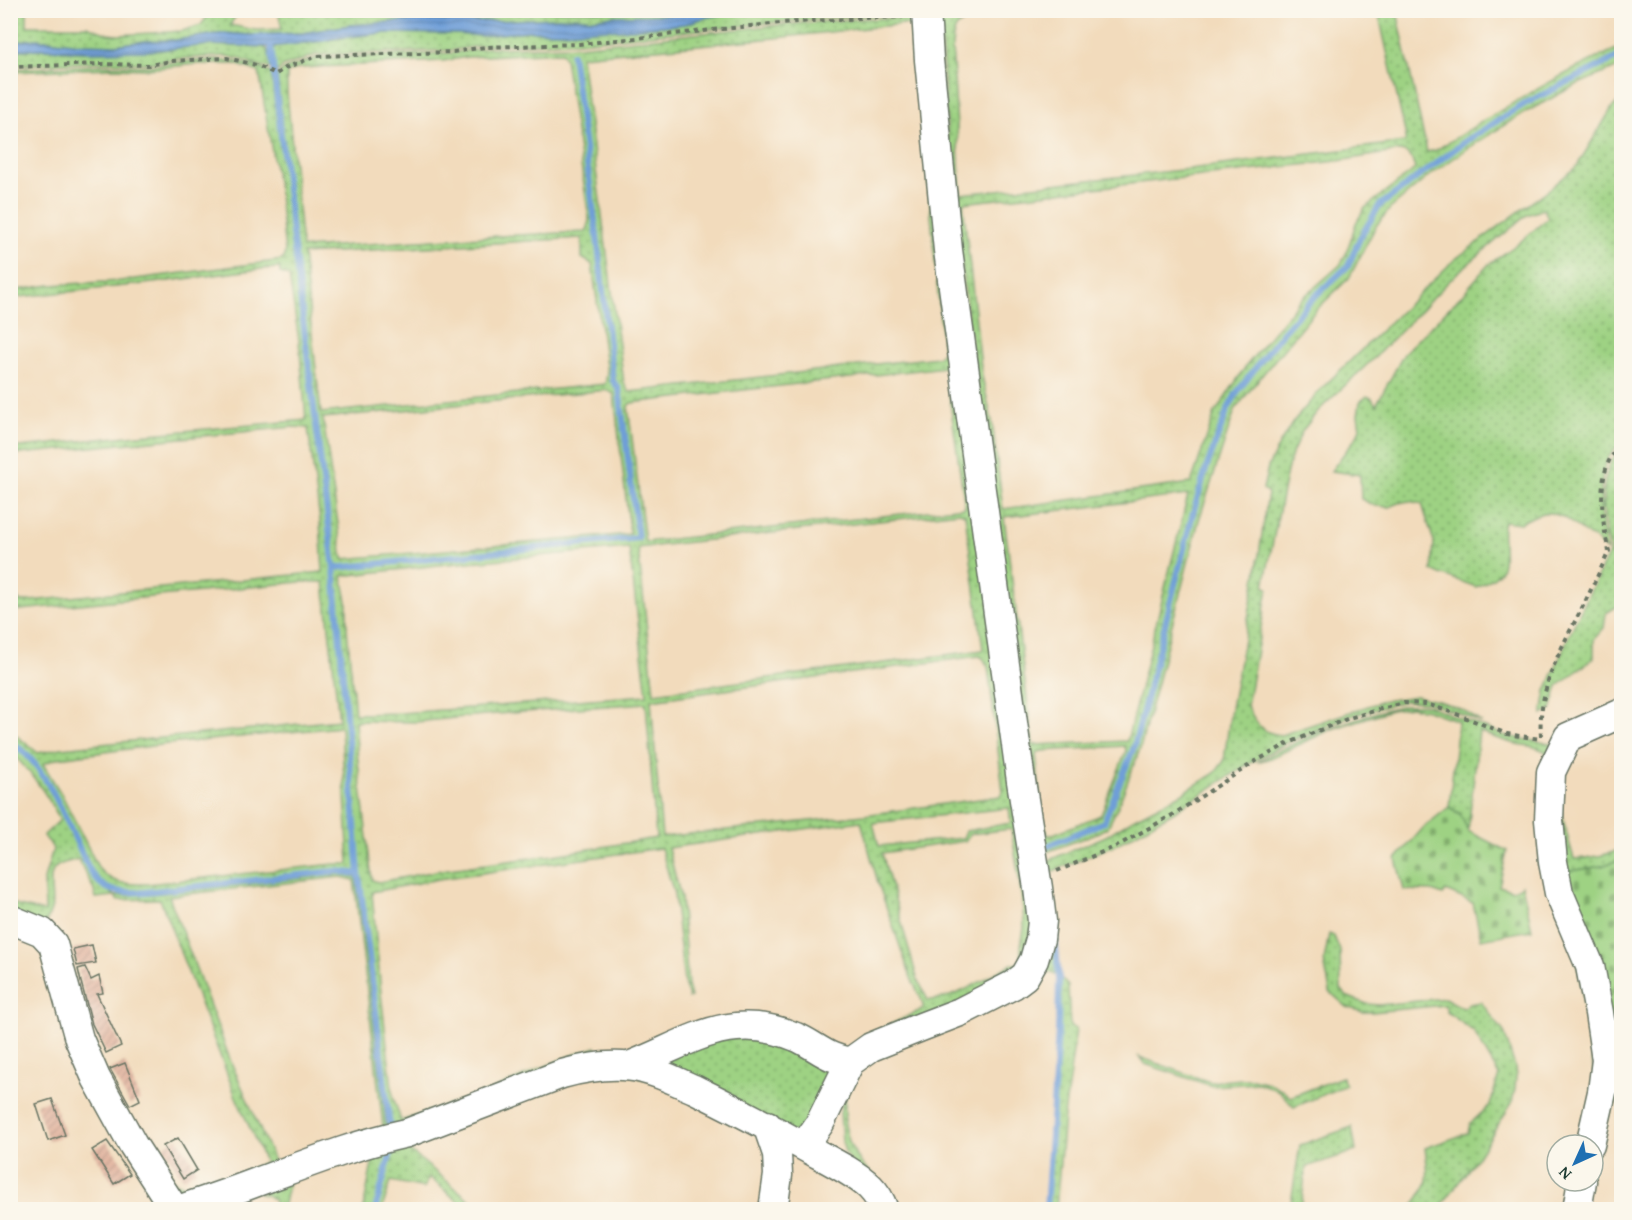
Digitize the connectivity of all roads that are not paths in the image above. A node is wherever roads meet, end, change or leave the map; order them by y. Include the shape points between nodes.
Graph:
1 (926, 13) edge
2 (1622, 713) edge
3 (10, 919) edge
4 (850, 1062) junction
5 (629, 1066) junction
6 (767, 1125) junction
7 (1593, 1133) edge
8 (804, 1146) junction
9 (1580, 1193) edge
10 (176, 1209) edge
11 (773, 1209) edge
12 (884, 1209) edge
13 (1577, 1209) edge

1 - 4 street via 948,250 1037,879 1040,939 1025,976 1013,986 872,1047
2 - 7 street via 1568,737 1551,772 1549,820 1553,862 1559,893 1590,966 1606,1060
3 - 10 street via 42,932 53,944 80,1039 96,1078
4 - 5 street via 832,1057 797,1037 750,1025 697,1036
4 - 8 street
5 - 6 street via 667,1077
5 - 10 street via 584,1068 562,1074 407,1133 329,1155
6 - 8 street
6 - 11 street via 777,1154
8 - 12 street via 869,1186
9 - 13 street

